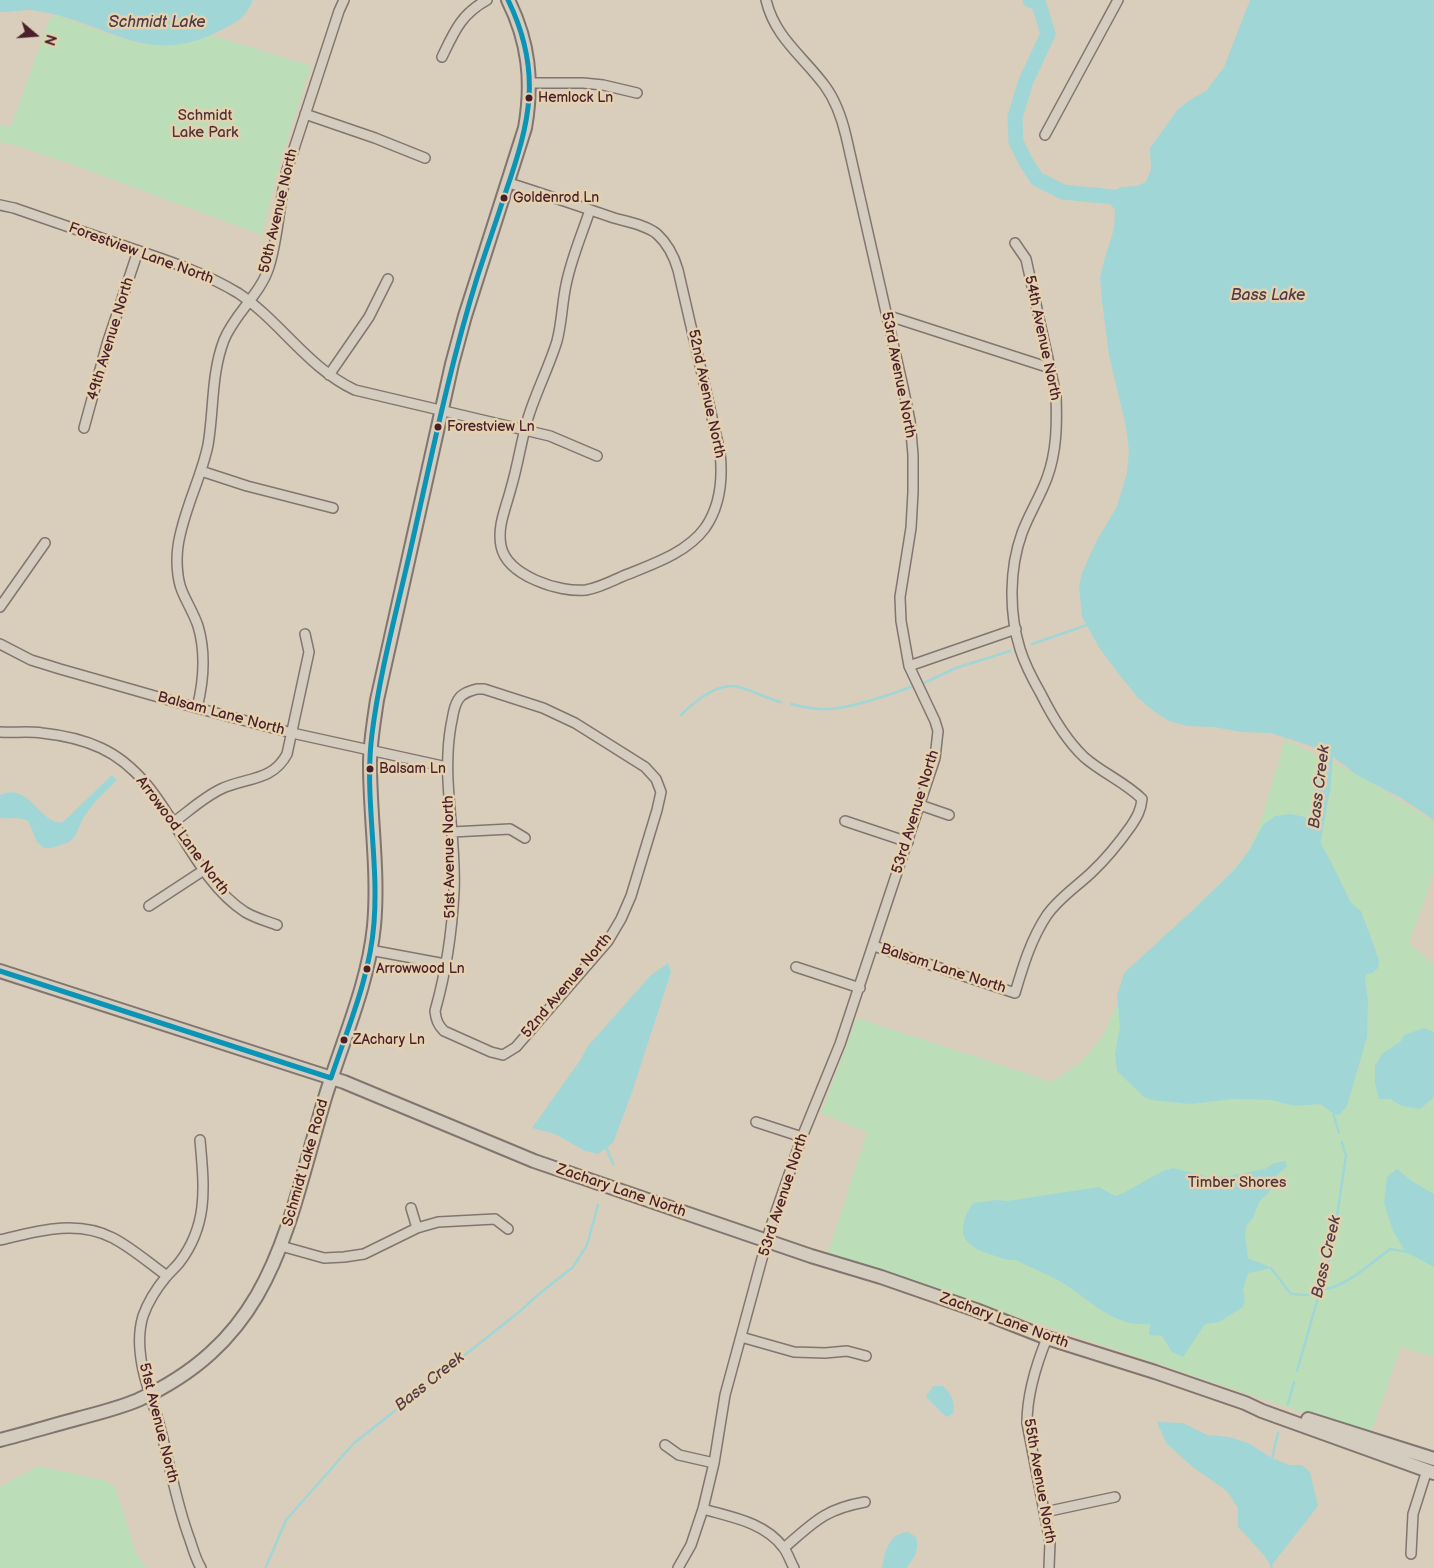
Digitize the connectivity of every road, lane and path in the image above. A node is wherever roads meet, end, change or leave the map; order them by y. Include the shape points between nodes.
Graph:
1 (344, 0) edge
2 (487, 0) edge
3 (508, 0) edge
4 (766, 0) edge
5 (1118, 0) edge
6 (442, 57) dead end
7 (530, 82) junction
8 (638, 93) dead end
9 (305, 114) junction
10 (1045, 136) dead end
11 (425, 158) dead end
12 (509, 183) junction
13 (0, 205) edge
14 (590, 210) junction
15 (1015, 244) dead end
16 (138, 251) junction
17 (388, 279) dead end
18 (250, 302) junction
19 (886, 315) junction
20 (1050, 368) junction
21 (329, 375) junction
22 (442, 411) junction
23 (84, 428) dead end
24 (524, 429) junction
25 (597, 456) dead end
26 (201, 471) junction
27 (333, 508) dead end
28 (45, 544) dead end
29 (0, 607) edge
30 (1016, 629) junction
31 (305, 634) dead end
32 (0, 644) edge
33 (909, 666) junction
34 (198, 708) junction
35 (454, 710) joint
36 (0, 732) edge
37 (292, 733) junction
38 (371, 750) junction
39 (447, 767) junction
40 (1142, 799) joint
41 (920, 805) junction
42 (949, 815) dead end
43 (174, 822) junction
44 (845, 822) dead end
45 (452, 832) junction
46 (525, 838) dead end
47 (908, 842) junction
48 (204, 870) junction
49 (149, 906) dead end
50 (277, 925) dead end
51 (874, 946) junction
52 (370, 950) junction
53 (446, 964) junction
54 (796, 967) dead end
55 (0, 971) edge
56 (860, 988) junction
57 (444, 1031) joint
58 (330, 1078) junction
59 (756, 1122) dead end
60 (802, 1137) junction
61 (200, 1140) dead end
62 (411, 1208) dead end
63 (417, 1228) junction
64 (508, 1229) dead end
65 (0, 1240) edge
66 (767, 1242) junction
67 (281, 1246) junction
68 (167, 1276) junction
69 (740, 1337) junction
70 (1047, 1338) junction
71 (866, 1356) dead end
72 (149, 1394) junction
73 (1245, 1403) junction
74 (0, 1440) edge
75 (665, 1444) dead end
76 (1434, 1459) edge
77 (714, 1463) junction
78 (1430, 1472) edge
79 (1115, 1498) dead end
80 (865, 1502) dead end
81 (703, 1509) junction
82 (1045, 1512) junction
83 (784, 1548) junction
84 (1411, 1554) dead end
85 (201, 1568) edge
86 (678, 1568) edge
87 (794, 1568) edge
88 (1050, 1568) edge

1 - 9 street, 50th Avenue North
2 - 6 street via 470,10 462,20
3 - 7 street, Schmidt Lake Road via 524,41
4 - 19 street, 53rd Avenue North via 776,28 825,86 842,118
5 - 10 street
7 - 8 street via 583,82
7 - 12 street, Schmidt Lake Road via 525,128
9 - 11 street
9 - 18 street, 50th Avenue North via 281,192 272,256
12 - 14 street, 52nd Avenue North
12 - 22 street, Schmidt Lake Road via 465,316
13 - 16 street, Forestview Lane North
14 - 24 street via 568,273 557,339
14 - 24 street, 52nd Avenue North via 655,233 675,259 720,452 722,472 715,509 692,542 661,561 587,590 571,590 531,578 506,558 499,529
15 - 20 street, 54th Avenue North via 1026,259
16 - 18 street, Forestview Lane North via 213,278
16 - 23 street, 49th Avenue North via 107,344
17 - 21 street via 369,317
18 - 21 street, Forestview Lane North
18 - 26 street, 50th Avenue North via 230,326 217,361 208,446
19 - 20 street
19 - 33 street, 53rd Avenue North via 904,387 913,455 911,528 900,597
20 - 30 street, 54th Avenue North via 1056,395 1056,437 1047,477 1015,555 1012,606
21 - 22 street, Forestview Lane North via 354,390
22 - 24 street, Forestview Lane North
22 - 38 street, Schmidt Lake Road via 377,700
24 - 25 street, Forestview Lane North
26 - 27 street
26 - 34 street, 50th Avenue North via 177,547 181,589 197,624 204,660
28 - 29 street
30 - 33 street
30 - 40 street, 54th Avenue North via 1026,664 1061,729 1083,756 1132,788
31 - 37 street via 309,652
32 - 34 street, Balsam Lane North via 31,660
33 - 41 street, 53rd Avenue North via 938,731 935,758
34 - 37 street, Balsam Lane North
35 - 39 street, 51st Avenue North
35 - 57 street, 52nd Avenue North via 458,700 468,691 484,689 543,708 575,722 645,767 656,779 661,792 631,896 621,919 608,941 516,1047 503,1055
36 - 43 street, Arrowood Lane North via 42,733 100,748 138,774
37 - 38 street, Balsam Lane North
37 - 43 street via 288,754 278,768 262,777 219,789
38 - 39 street, Balsam Lane North
38 - 52 street, Schmidt Lake Road via 376,894
39 - 45 street, 51st Avenue North
40 - 51 street, Balsam Lane North via 1141,810 1117,846 1047,916 1030,947 1015,993
41 - 42 street
41 - 47 street, 53rd Avenue North
43 - 48 street, Arrowood Lane North
44 - 47 street
45 - 46 street via 510,829
45 - 53 street, 51st Avenue North via 454,889
47 - 51 street, 53rd Avenue North
48 - 49 street
48 - 50 street, Arrowood Lane North via 221,891 245,912
51 - 56 street, 53rd Avenue North
52 - 53 street
52 - 58 street, Schmidt Lake Road via 357,1000
53 - 57 street, 51st Avenue North via 435,1011 435,1019
54 - 56 street
55 - 58 street, Zachary Lane North
56 - 60 street, 53rd Avenue North
58 - 66 street, Zachary Lane North via 534,1161
58 - 67 street, Schmidt Lake Road
59 - 60 street
60 - 66 street, 53rd Avenue North
61 - 68 street, 51st Avenue North via 201,1217 188,1251
62 - 63 street
63 - 64 street via 438,1222 495,1219
63 - 67 street via 364,1254 344,1258 324,1258
65 - 68 street via 61,1228 95,1231 126,1246
66 - 69 street, 53rd Avenue North
66 - 70 street, Zachary Lane North via 890,1280
67 - 72 street, Schmidt Lake Road via 269,1277 235,1329 190,1371
68 - 72 street, 51st Avenue North via 149,1302 141,1326 140,1350
69 - 71 street via 801,1353 847,1351
69 - 77 street, 53rd Avenue North via 724,1395
70 - 73 street, Zachary Lane North
70 - 82 street, 55th Avenue North via 1033,1376 1027,1408 1027,1423
72 - 74 street, Schmidt Lake Road via 107,1410
72 - 85 street, 51st Avenue North via 180,1511
73 - 76 street, Zachary Lane North
73 - 78 street, Zachary Lane North
75 - 77 street via 679,1455
77 - 81 street, 53rd Avenue North
78 - 84 street via 1413,1514
79 - 82 street
80 - 83 street via 845,1506 818,1518
81 - 83 street via 755,1525
81 - 86 street, 53rd Avenue North via 691,1545
82 - 88 street, 55th Avenue North
83 - 87 street

